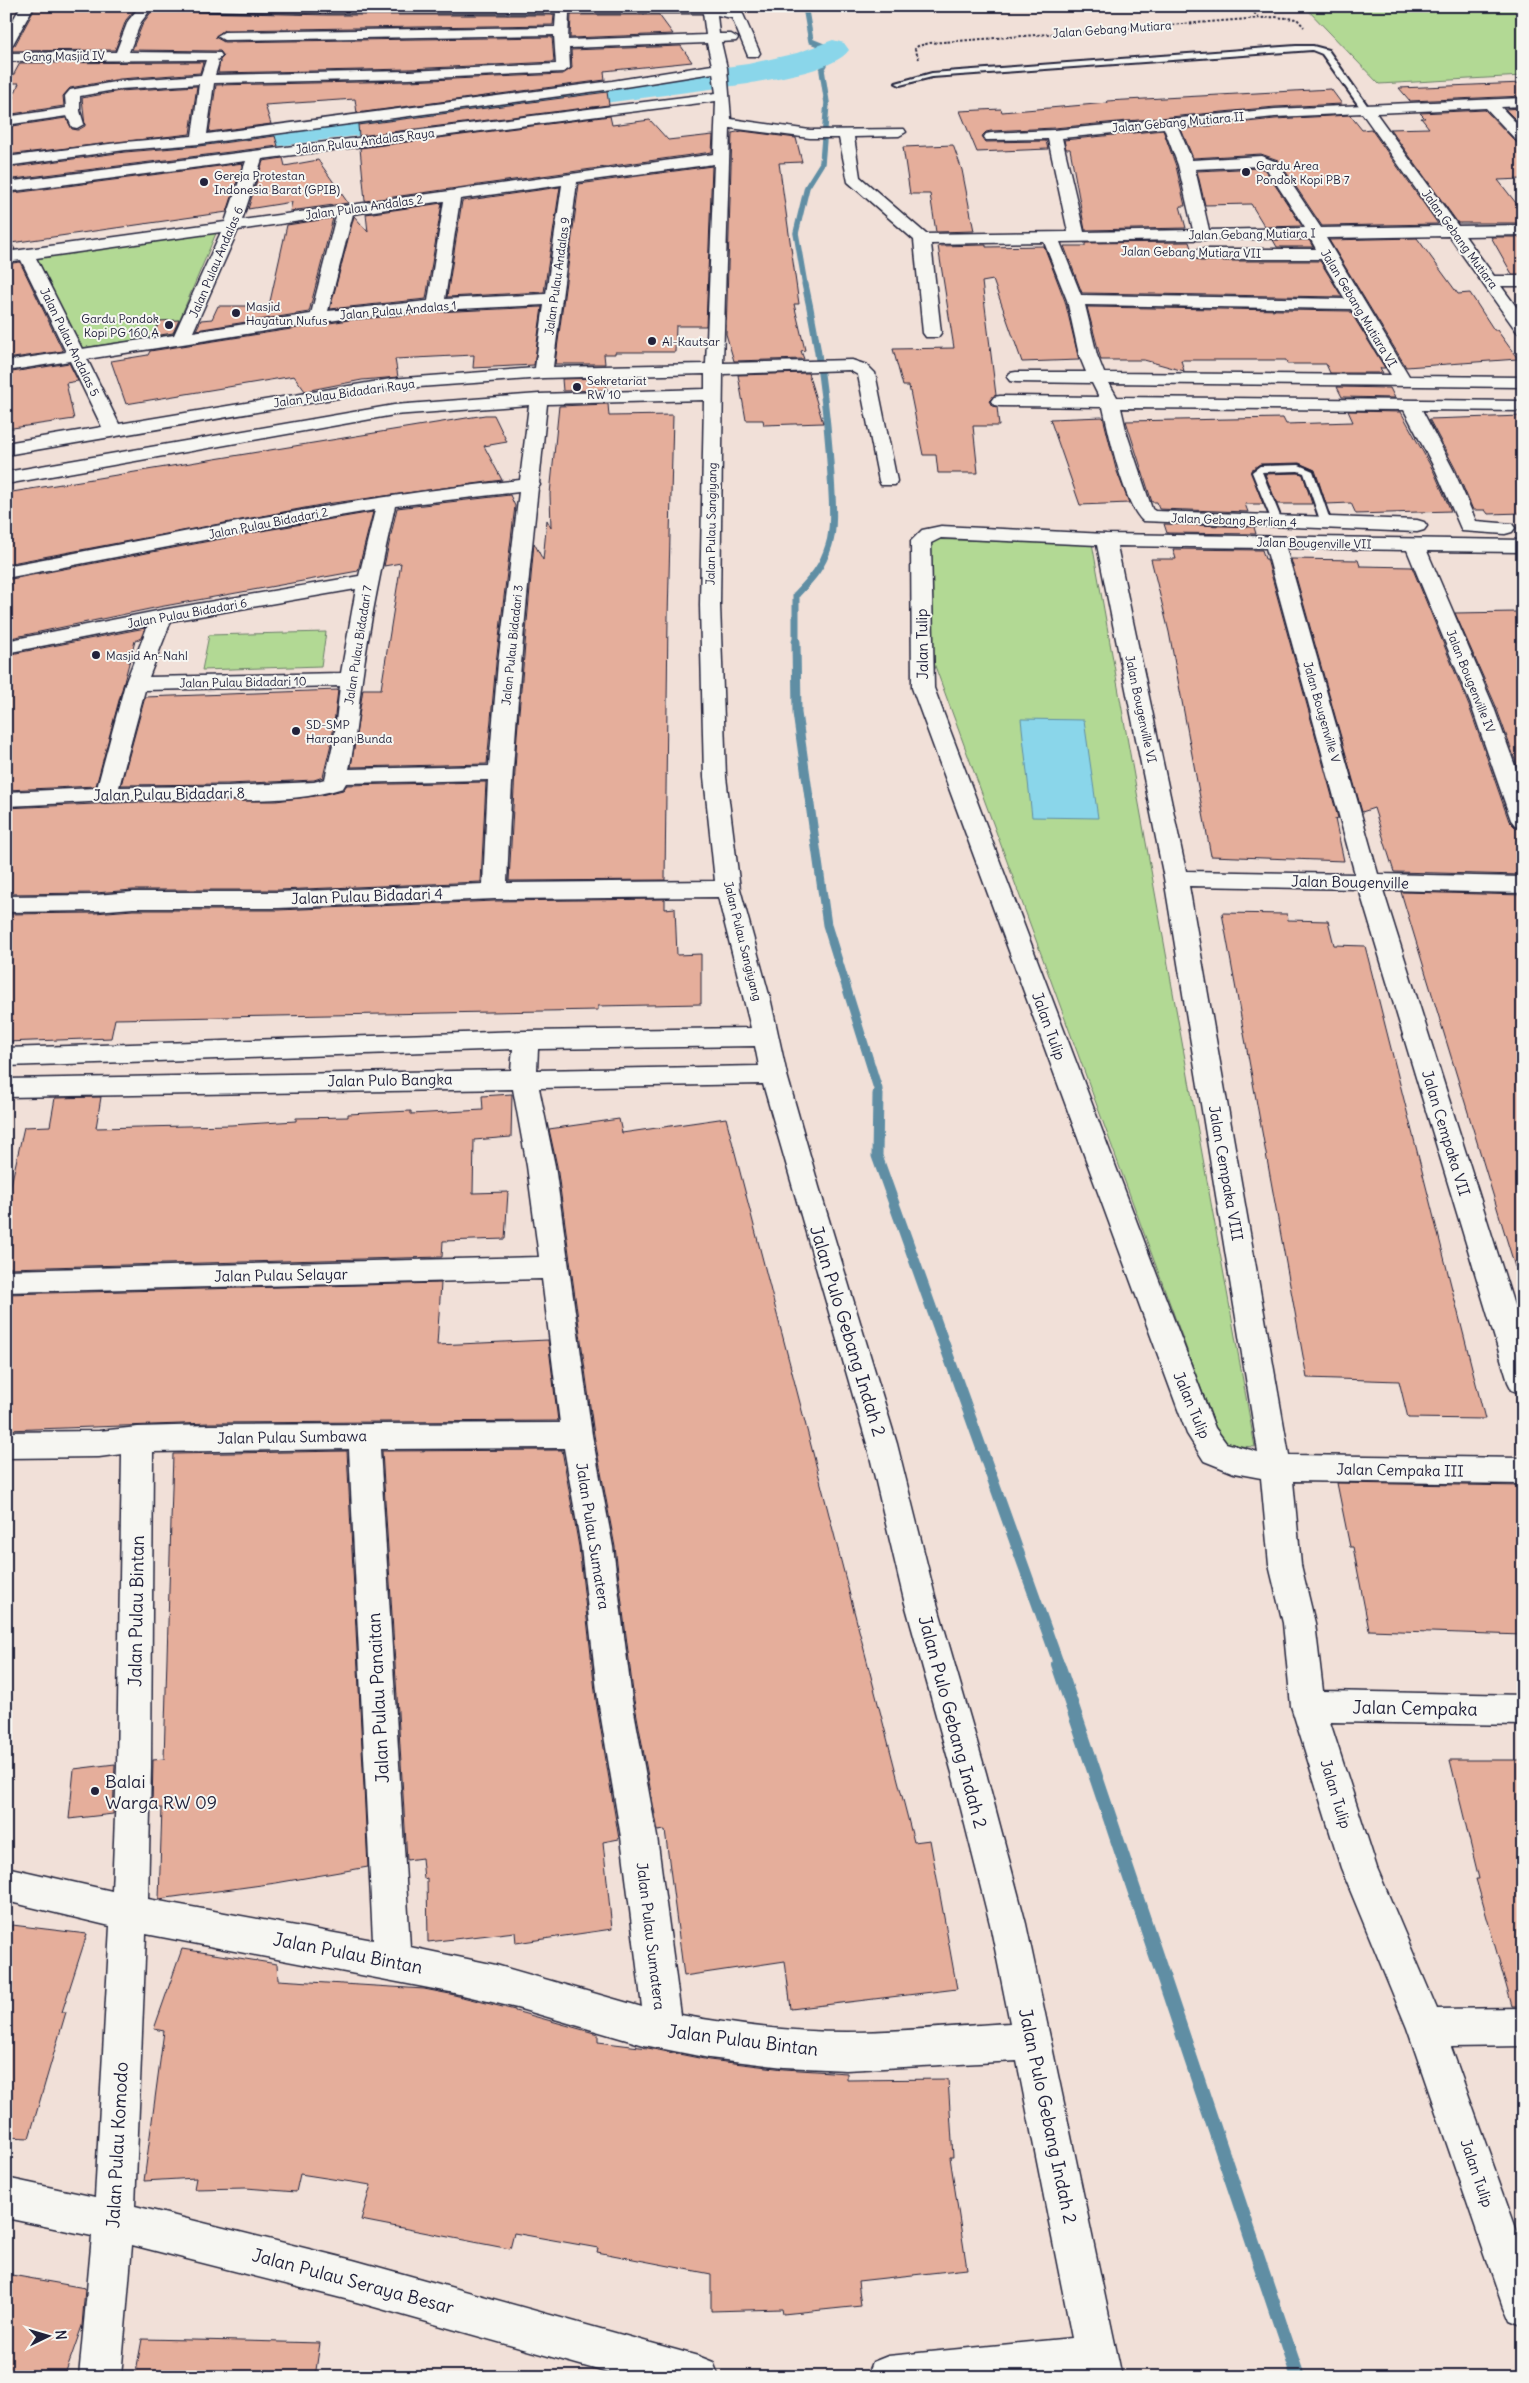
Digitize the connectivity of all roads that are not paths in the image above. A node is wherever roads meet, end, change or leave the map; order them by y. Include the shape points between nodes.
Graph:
1 (28, 6) edge
2 (147, 6) edge
3 (153, 6) edge
4 (234, 7) edge
5 (251, 7) edge
6 (495, 7) edge
7 (709, 7) edge
8 (564, 8) junction
9 (420, 34) junction
10 (341, 35) junction
11 (224, 36) junction
12 (562, 37) junction
13 (746, 37) junction
14 (712, 39) junction
15 (6, 44) edge
16 (753, 53) dead end
17 (121, 56) junction
18 (214, 56) junction
19 (6, 57) edge
20 (721, 70) junction
21 (327, 77) junction
22 (207, 79) junction
23 (900, 83) dead end
24 (724, 92) junction
25 (408, 93) junction
26 (1523, 102) edge
27 (1490, 103) junction
28 (1365, 108) junction
29 (6, 121) edge
30 (724, 123) junction
31 (1169, 123) junction
32 (899, 132) dead end
33 (845, 134) junction
34 (1054, 134) junction
35 (991, 137) dead end
36 (1523, 139) edge
37 (199, 140) junction
38 (256, 154) junction
39 (721, 158) junction
40 (6, 162) edge
41 (1186, 165) junction
42 (570, 179) junction
43 (6, 187) edge
44 (453, 195) junction
45 (346, 209) junction
46 (232, 226) junction
47 (1454, 230) junction
48 (1523, 230) edge
49 (1316, 234) junction
50 (1202, 235) junction
51 (1077, 237) junction
52 (922, 239) junction
53 (1052, 243) junction
54 (1143, 252) dead end
55 (1182, 253) dead end
56 (26, 254) junction
57 (1326, 254) junction
58 (6, 257) edge
59 (1490, 281) junction
60 (1523, 281) edge
61 (554, 299) junction
62 (1075, 300) junction
63 (1356, 304) junction
64 (436, 305) junction
65 (318, 318) junction
66 (1523, 328) edge
67 (932, 333) dead end
68 (181, 339) junction
69 (76, 355) junction
70 (6, 366) edge
71 (715, 369) junction
72 (543, 373) junction
73 (1016, 377) dead end
74 (1097, 377) junction
75 (1404, 382) junction
76 (1523, 382) edge
77 (714, 394) junction
78 (539, 399) junction
79 (1000, 401) dead end
80 (1111, 402) junction
81 (1410, 405) junction
82 (1523, 406) edge
83 (238, 409) junction
84 (113, 430) junction
85 (247, 436) junction
86 (6, 449) edge
87 (6, 478) edge
88 (888, 482) dead end
89 (530, 485) junction
90 (386, 502) junction
91 (1277, 521) junction
92 (1326, 523) junction
93 (1431, 526) dead end
94 (1523, 528) edge
95 (941, 532) joint
96 (1106, 540) junction
97 (1274, 542) junction
98 (1414, 544) junction
99 (1523, 546) edge
100 (6, 572) edge
101 (368, 581) junction
102 (162, 616) junction
103 (6, 647) edge
104 (350, 679) junction
105 (136, 684) junction
106 (500, 773) junction
107 (335, 781) junction
108 (106, 795) junction
109 (6, 799) edge
110 (1523, 820) edge
111 (1176, 878) junction
112 (1369, 883) junction
113 (1523, 885) edge
114 (728, 888) junction
115 (495, 891) junction
116 (6, 904) edge
117 (766, 1037) junction
118 (526, 1040) junction
119 (11, 1057) edge
120 (774, 1075) junction
121 (524, 1078) junction
122 (6, 1088) edge
123 (556, 1268) junction
124 (6, 1282) edge
125 (1523, 1382) edge
126 (577, 1435) junction
127 (364, 1436) junction
128 (138, 1440) junction
129 (6, 1445) edge
130 (1276, 1468) junction
131 (1523, 1471) edge
132 (1308, 1706) junction
133 (1523, 1710) edge
134 (6, 1884) edge
135 (129, 1912) junction
136 (392, 1960) junction
137 (1523, 2027) edge
138 (1426, 2028) junction
139 (664, 2031) junction
140 (1032, 2041) junction
141 (6, 2198) edge
142 (114, 2219) junction
143 (1523, 2306) edge
144 (1099, 2366) edge
145 (100, 2377) edge
146 (698, 2377) edge
147 (888, 2377) edge

1 - 15 street
2 - 17 street via 135,21
3 - 4 street
4 - 5 street
4 - 11 street
5 - 6 street
6 - 8 street
7 - 8 street
7 - 13 street via 738,15
7 - 14 street, Jalan Pulau Sangiyang
8 - 12 street
9 - 10 street
9 - 12 street
9 - 25 street
10 - 11 street
10 - 21 street
11 - 18 street
12 - 14 street
12 - 25 street via 563,68
13 - 14 street
13 - 16 street
14 - 20 street, Jalan Pulau Sangiyang
17 - 18 street, Gang Masjid IV
17 - 19 street, Gang Masjid IV
18 - 22 street
20 - 24 street, Jalan Pulau Sangiyang
20 - 25 street
21 - 22 street
21 - 25 street
22 - 29 street via 120,85 75,93 72,96 75,117
22 - 37 street
23 - 28 lane, Jalan Gebang Mutiara via 932,75 1313,48 1325,52
24 - 30 street, Jalan Pulau Sangiyang
24 - 38 street, Jalan Pulau Andalas Raya
25 - 37 street
26 - 27 street, Jalan Gebang Mutiara II
27 - 28 street, Jalan Gebang Mutiara II
27 - 36 street
28 - 31 street, Jalan Gebang Mutiara II
28 - 47 street, Jalan Gebang Mutiara
30 - 33 street via 810,134
30 - 39 street, Jalan Pulau Sangiyang
31 - 34 street, Jalan Gebang Mutiara II
31 - 41 street
32 - 33 street
33 - 52 street via 853,179
34 - 35 street, Jalan Gebang Mutiara II
34 - 51 street
37 - 40 street
38 - 43 street, Jalan Pulau Andalas Raya
38 - 46 street, Jalan Pulau Andalas 6
39 - 42 street, Jalan Pulau Andalas 2
39 - 71 street, Jalan Pulau Sangiyang
41 - 49 street, Jalan Gebang Mutiara VI via 1267,162
41 - 50 street
42 - 44 street, Jalan Pulau Andalas 2
42 - 61 street, Jalan Pulau Andalas 9
44 - 45 street, Jalan Pulau Andalas 2
44 - 64 street
45 - 46 street, Jalan Pulau Andalas 2
45 - 65 street
46 - 56 street, Jalan Pulau Andalas 2
46 - 68 street, Jalan Pulau Andalas 6
47 - 48 street, Jalan Gebang Mutiara I
47 - 49 street, Jalan Gebang Mutiara I
47 - 59 street, Jalan Gebang Mutiara
49 - 50 street, Jalan Gebang Mutiara I
49 - 57 street, Jalan Gebang Mutiara VI
50 - 51 street, Jalan Gebang Mutiara I
51 - 53 street, Jalan Gebang Mutiara I
52 - 53 street
52 - 67 street
53 - 54 street, Jalan Gebang Mutiara VII
53 - 62 street, Jalan Gebang Berlian 4
55 - 57 street, Jalan Gebang Mutiara VII
56 - 58 street, Jalan Pulau Andalas 2
56 - 69 street, Jalan Pulau Andalas 5
57 - 63 street, Jalan Gebang Mutiara VI
59 - 60 street
59 - 66 street, Jalan Gebang Mutiara
61 - 64 street, Jalan Pulau Andalas 1
61 - 72 street, Jalan Pulau Andalas 9
62 - 63 street
62 - 74 street, Jalan Gebang Berlian 4
63 - 75 street, Jalan Gebang Mutiara VI
64 - 65 street, Jalan Pulau Andalas 1
65 - 68 street, Jalan Pulau Andalas 1
68 - 69 street, Jalan Pulau Andalas 1
69 - 70 street, Jalan Pulau Andalas 1
69 - 84 street, Jalan Pulau Andalas 5
71 - 72 street, Jalan Pulau Bidadari Raya
71 - 77 street, Jalan Pulau Sangiyang
71 - 88 street, Jalan Pulau Bidadari Raya via 852,365 862,369 866,374
72 - 83 street, Jalan Pulau Bidadari Raya via 391,384
73 - 74 street
74 - 75 street
74 - 80 street, Jalan Gebang Berlian 4
75 - 76 street
77 - 78 street, Jalan Pulau Bidadari Raya
77 - 114 street, Jalan Pulau Sangiyang via 710,558 715,777
78 - 85 street, Jalan Pulau Bidadari Raya via 394,410
78 - 89 street, Jalan Pulau Bidadari 3
79 - 80 street
80 - 81 street
80 - 91 street, Jalan Gebang Berlian 4 via 1143,511 1150,517
81 - 82 street
81 - 94 street via 1444,470 1460,527
83 - 84 street, Jalan Pulau Bidadari Raya
83 - 85 street
84 - 86 street, Jalan Pulau Bidadari Raya
85 - 87 street, Jalan Pulau Bidadari Raya
89 - 90 street, Jalan Pulau Bidadari 2
89 - 106 street, Jalan Pulau Bidadari 3 via 509,662
90 - 100 street, Jalan Pulau Bidadari 2
90 - 101 street, Jalan Pulau Bidadari 7
91 - 92 street, Jalan Gebang Berlian 4
91 - 92 lane via 1257,472 1260,469 1299,468 1308,471
92 - 93 street, Jalan Gebang Berlian 4
95 - 96 street, Jalan Bougenville VII
95 - 130 street, Jalan Tulip via 929,534 920,541 922,688 1202,1434 1215,1452 1234,1460
96 - 97 street, Jalan Bougenville VII
96 - 111 street, Jalan Bougenville VI
97 - 98 street, Jalan Bougenville VII
97 - 112 street, Jalan Bougenville V
98 - 99 street, Jalan Bougenville VII
98 - 110 street, Jalan Bougenville IV via 1482,704
101 - 102 street, Jalan Pulau Bidadari 6
101 - 104 street, Jalan Pulau Bidadari 7
102 - 103 street, Jalan Pulau Bidadari 6
102 - 105 street
104 - 105 street, Jalan Pulau Bidadari 10
104 - 107 street, Jalan Pulau Bidadari 7 via 345,740
105 - 108 street
106 - 107 street, Jalan Pulau Bidadari 8
106 - 115 street, Jalan Pulau Bidadari 3
107 - 108 street, Jalan Pulau Bidadari 8 via 316,788 228,794 162,792
108 - 109 street, Jalan Pulau Bidadari 8
111 - 112 street, Jalan Bougenville
111 - 130 street, Jalan Cempaka VIII
112 - 113 street, Jalan Bougenville
112 - 125 street, Jalan Cempaka VII
114 - 115 street, Jalan Pulau Bidadari 4
114 - 117 street, Jalan Pulau Sangiyang
115 - 116 street, Jalan Pulau Bidadari 4 via 278,900
117 - 118 street
117 - 120 street, Jalan Pulau Sangiyang
118 - 119 street
118 - 121 street, Jalan Pulau Sumatera
119 - 122 street
120 - 121 street, Jalan Pulo Bangka
120 - 140 street, Jalan Pulo Gebang Indah 2 via 882,1444 920,1600 1005,1915
121 - 122 street, Jalan Pulo Bangka
121 - 123 street, Jalan Pulau Sumatera
123 - 124 street, Jalan Pulau Selayar
123 - 126 street, Jalan Pulau Sumatera
126 - 127 street, Jalan Pulau Sumbawa
126 - 139 street, Jalan Pulau Sumatera via 597,1547
127 - 128 street, Jalan Pulau Sumbawa
127 - 136 street, Jalan Pulau Panaitan
128 - 129 street, Jalan Pulau Sumbawa via 99,1444
128 - 135 street, Jalan Pulau Bintan via 136,1688
130 - 131 street, Jalan Cempaka III
130 - 132 street, Jalan Tulip via 1285,1565 1299,1624
132 - 133 street, Jalan Cempaka
132 - 138 street, Jalan Tulip via 1359,1868
134 - 135 street
135 - 136 street, Jalan Pulau Bintan
135 - 142 street, Jalan Pulau Komodo
136 - 139 street, Jalan Pulau Bintan via 534,1993
137 - 138 street
138 - 143 street, Jalan Tulip
139 - 140 street, Jalan Pulau Bintan via 783,2048 837,2051 879,2052
140 - 144 street, Jalan Pulo Gebang Indah 2
141 - 142 street, Jalan Pulau Seraya Besar
142 - 145 street, Jalan Pulau Komodo
142 - 146 street, Jalan Pulau Seraya Besar via 445,2305
144 - 147 street

